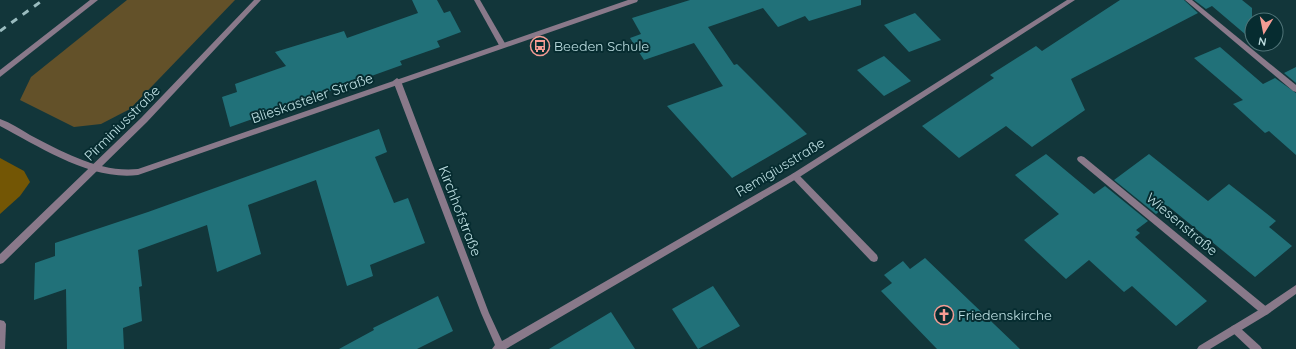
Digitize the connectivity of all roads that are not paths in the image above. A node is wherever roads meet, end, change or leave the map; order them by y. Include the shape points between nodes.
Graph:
1 (95, 0) edge
2 (258, 0) edge
3 (477, 0) edge
4 (635, 0) edge
5 (1072, 0) edge
6 (1188, 0) edge
7 (502, 45) junction
8 (0, 74) edge
9 (397, 81) junction
10 (1296, 89) edge
11 (0, 122) edge
12 (1081, 159) dead end
13 (95, 168) junction
14 (795, 176) junction
15 (874, 258) dead end
16 (0, 260) edge
17 (1296, 290) edge
18 (1265, 311) junction
19 (1, 324) edge
20 (1235, 329) junction
21 (499, 348) edge
22 (0, 349) edge
23 (1202, 349) edge
24 (1257, 349) edge

1 - 8 street
2 - 13 street, Pirminiusstraße
3 - 7 street
4 - 7 street, Blieskasteler Straße
5 - 14 street, Remigiusstraße
6 - 10 street
7 - 9 street, Blieskasteler Straße
9 - 13 street, Blieskasteler Straße via 138,172 115,173
9 - 21 street, Kirchhofstraße
11 - 13 street, Blieskasteler Straße
12 - 18 street, Wiesenstraße
13 - 16 street, Pirminiusstraße
14 - 15 street
14 - 21 street, Remigiusstraße
17 - 18 street
18 - 20 street
19 - 22 street
20 - 23 street
20 - 24 street

